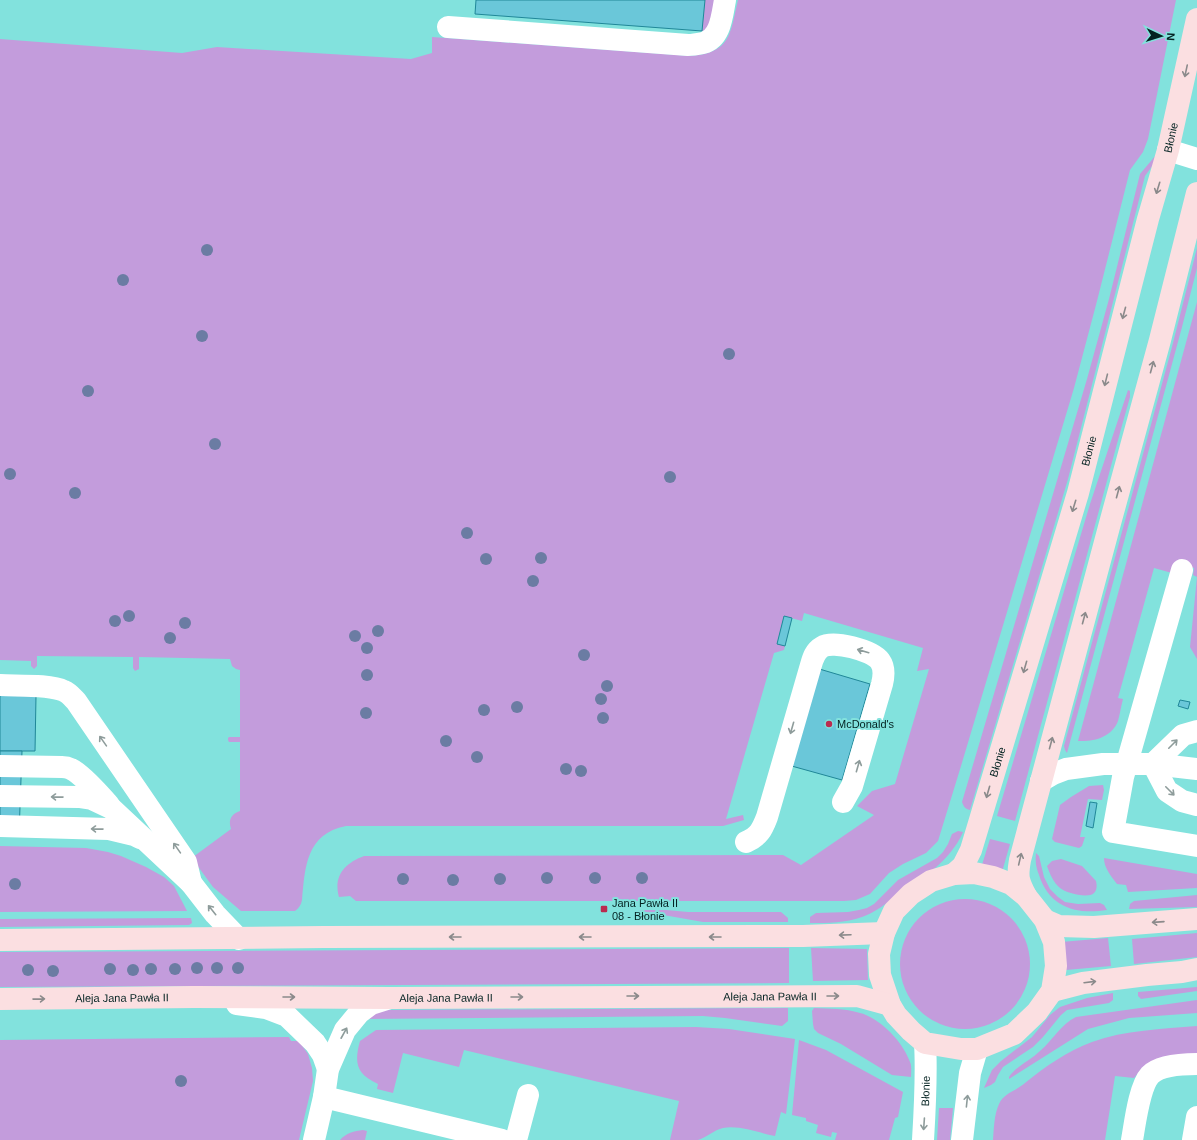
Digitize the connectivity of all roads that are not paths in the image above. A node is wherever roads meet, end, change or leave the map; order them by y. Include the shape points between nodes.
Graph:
1 (725, 0) edge
2 (1197, 19) edge
3 (448, 27) dead end
4 (1168, 150) junction
5 (1197, 158) edge
6 (1197, 193) edge
7 (1182, 570) dead end
8 (0, 685) edge
9 (1197, 731) edge
10 (1127, 764) junction
11 (1153, 764) junction
12 (0, 766) edge
13 (1197, 769) edge
14 (0, 780) edge
15 (1041, 781) junction
16 (95, 789) junction
17 (0, 796) edge
18 (843, 802) dead end
19 (1197, 806) edge
20 (111, 808) junction
21 (0, 810) edge
22 (128, 823) junction
23 (0, 826) edge
24 (148, 842) junction
25 (746, 842) dead end
26 (1197, 846) edge
27 (954, 874) junction
28 (191, 884) junction
29 (1026, 896) junction
30 (1197, 919) edge
31 (1045, 920) junction
32 (884, 933) junction
33 (238, 939) junction
34 (0, 940) edge
35 (1197, 969) edge
36 (1052, 991) junction
37 (194, 997) junction
38 (390, 998) junction
39 (0, 999) edge
40 (890, 1005) junction
41 (925, 1043) junction
42 (977, 1049) junction
43 (1197, 1064) edge
44 (328, 1069) junction
45 (528, 1095) dead end
46 (324, 1097) junction
47 (1197, 1118) edge
48 (314, 1140) edge
49 (502, 1140) edge
50 (516, 1140) edge
51 (923, 1140) edge
52 (962, 1140) edge
53 (1132, 1140) edge
54 (1193, 1140) edge

1 - 3 street via 719,28 713,37 705,43 688,46
2 -> 4 main road, Błonie
4 - 5 street
4 -> 27 main road, Błonie via 1078,493 971,850 964,866
15 -> 6 main road
7 - 10 street
28 -> 8 street via 186,862 76,701 65,691 49,687
11 -> 9 street via 1183,735
10 - 11 street
10 - 15 street via 1066,769
10 - 26 street via 1113,832
11 - 13 street
11 -> 19 street via 1167,791 1182,801
12 - 16 street via 71,769
14 - 16 street via 67,781
29 -> 15 main road via 1019,883 1018,872
16 - 20 street
20 -> 17 street via 92,799 78,797
18 -> 25 street via 852,786 884,671 880,661 868,652 829,645 818,650 814,656 764,824 756,837
20 - 22 street
21 - 22 street via 104,813
22 - 24 street
24 -> 23 street via 134,834 109,829
24 - 28 street
27 - 29 main road via 974,873 993,877 1011,884
27 - 32 main road via 931,881 911,894 894,911
33 -> 28 street
29 - 31 main road
30 -> 31 main road via 1094,927 1059,926
31 - 36 main road via 1054,942 1056,958
32 -> 33 main road via 803,936
32 - 40 main road via 879,954 880,975
33 - 34 main road
36 -> 35 main road via 1083,983
36 - 42 main road via 1037,1012 1014,1034
37 -> 38 main road, Aleja Jana Pawła II
39 -> 37 main road, Aleja Jana Pawła II
37 - 44 street via 266,1008 287,1016 315,1044
38 -> 40 main road, Aleja Jana Pawła II via 857,996
44 -> 38 street via 345,1030 359,1013 371,1004
40 - 41 main road via 896,1015
41 - 42 main road
41 -> 51 street, Błonie
52 -> 42 street via 970,1073
43 - 53 street via 1164,1067 1150,1075 1138,1107
44 - 46 street
45 - 50 street
46 - 48 street
46 - 49 street
47 - 54 street

